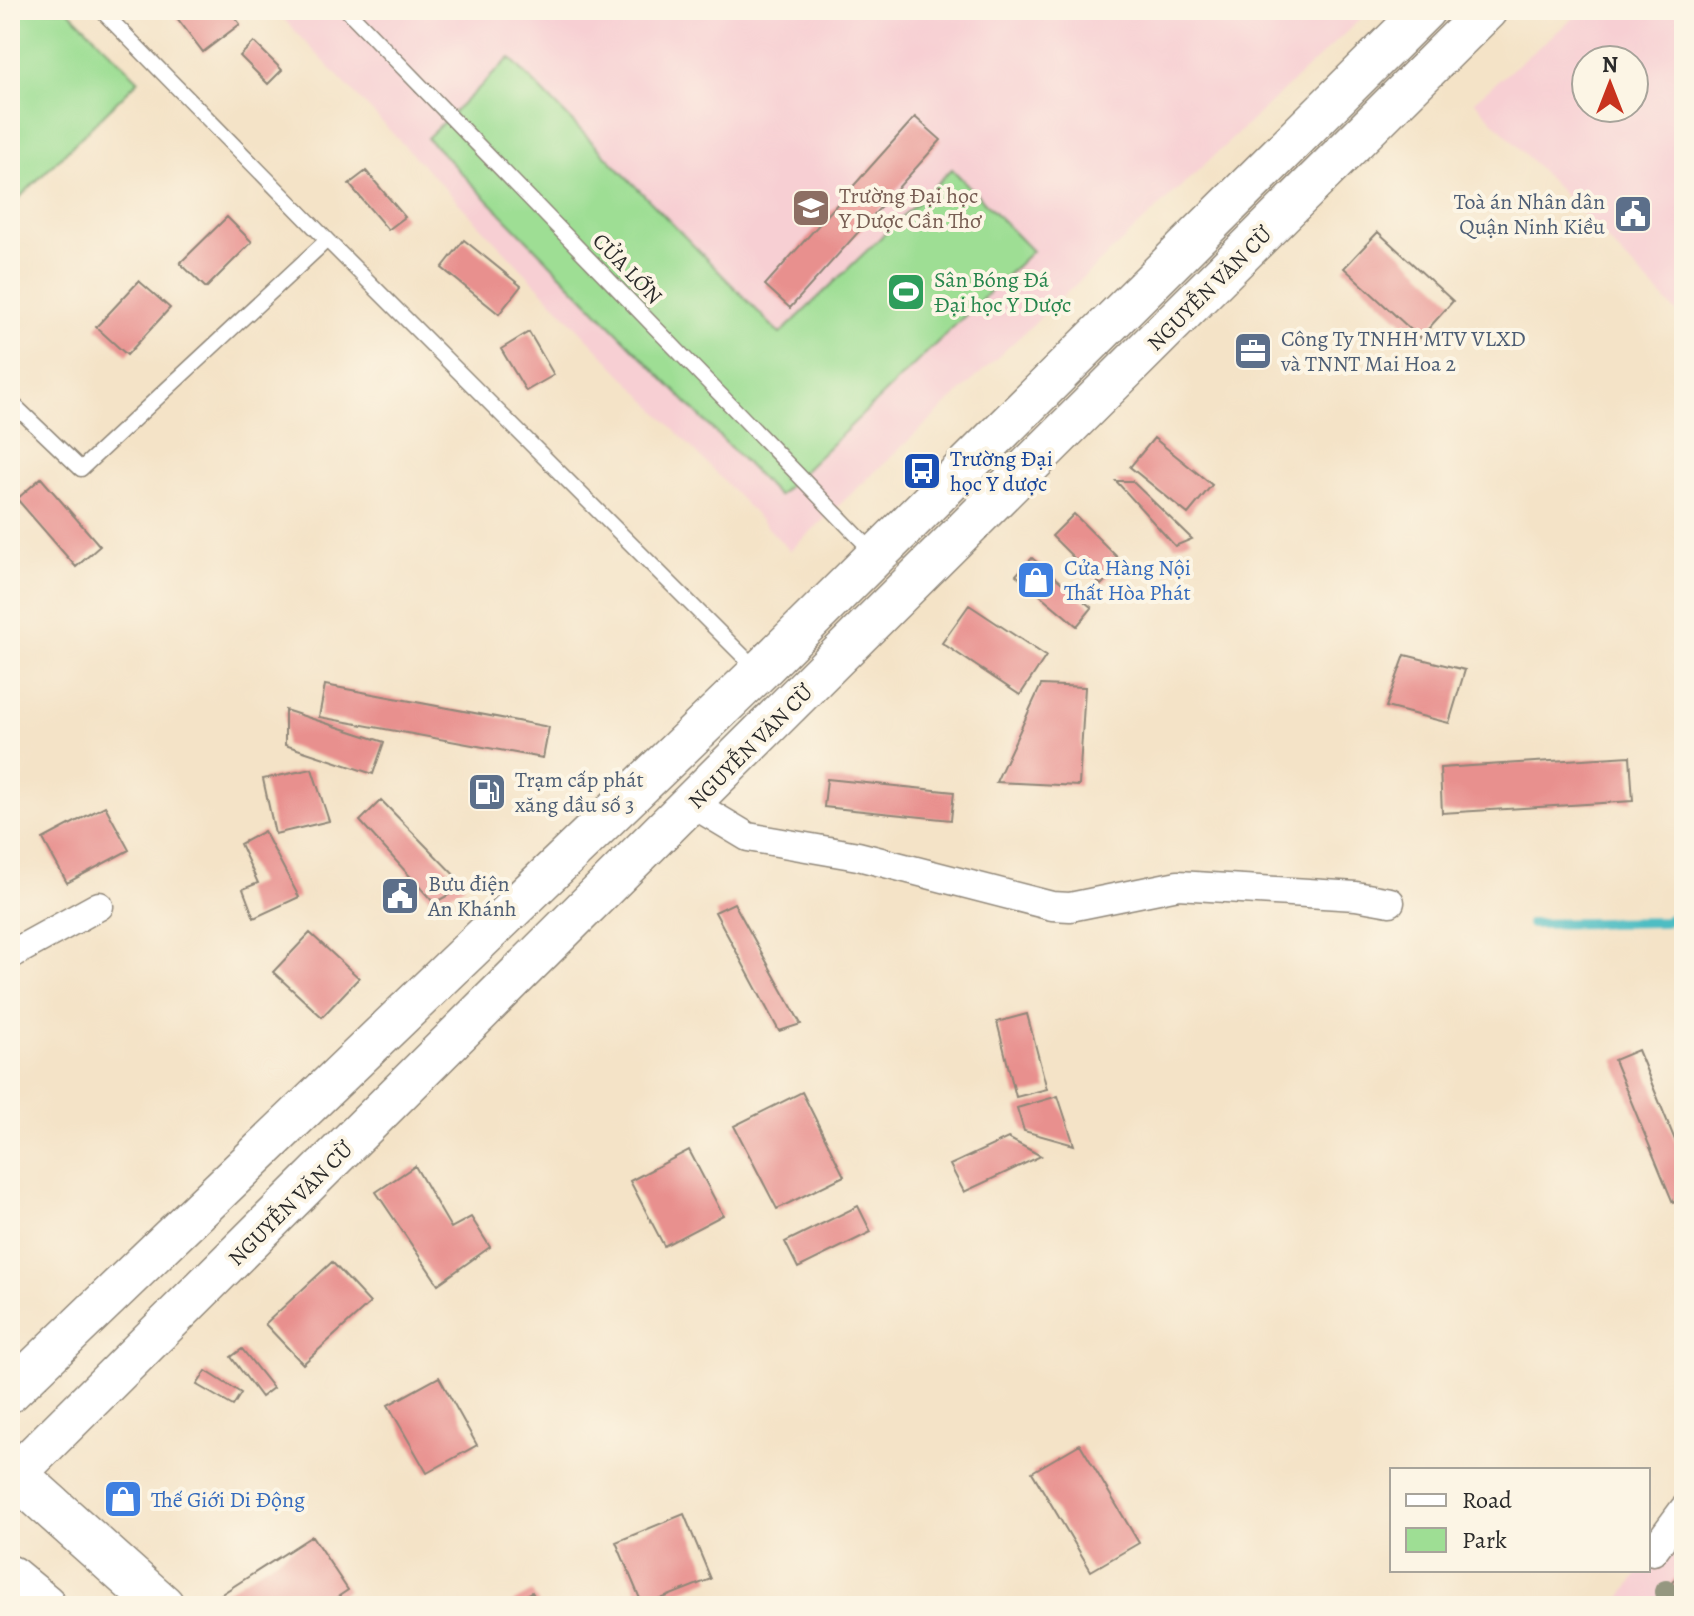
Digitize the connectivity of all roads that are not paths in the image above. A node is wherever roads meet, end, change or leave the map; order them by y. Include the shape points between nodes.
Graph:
1 (101, 10) edge
2 (347, 10) edge
3 (1487, 10) edge
4 (1421, 30) edge
5 (327, 240) junction
6 (10, 401) edge
7 (877, 556) junction
8 (759, 672) junction
9 (693, 804) junction
10 (1390, 902) dead end
11 (99, 906) dead end
12 (10, 955) edge
13 (10, 1392) edge
14 (12, 1475) edge
15 (1684, 1509) edge
16 (1653, 1551) dead end
17 (10, 1578) edge
18 (44, 1606) edge
19 (162, 1606) edge

1 - 5 lane
2 - 7 lane, CỬA LỚN
3 - 4 main road, NGUYỄN VĂN CỪ
4 - 7 main road, NGUYỄN VĂN CỪ
4 - 9 main road, NGUYỄN VĂN CỪ
5 - 6 lane via 81,469
5 - 8 lane
7 - 8 main road, NGUYỄN VĂN CỪ
8 - 13 main road, NGUYỄN VĂN CỪ
9 - 10 street via 748,837 858,856 1052,906 1178,885
9 - 14 main road, NGUYỄN VĂN CỪ
11 - 12 street
14 - 19 highway
15 - 16 street
17 - 18 highway

